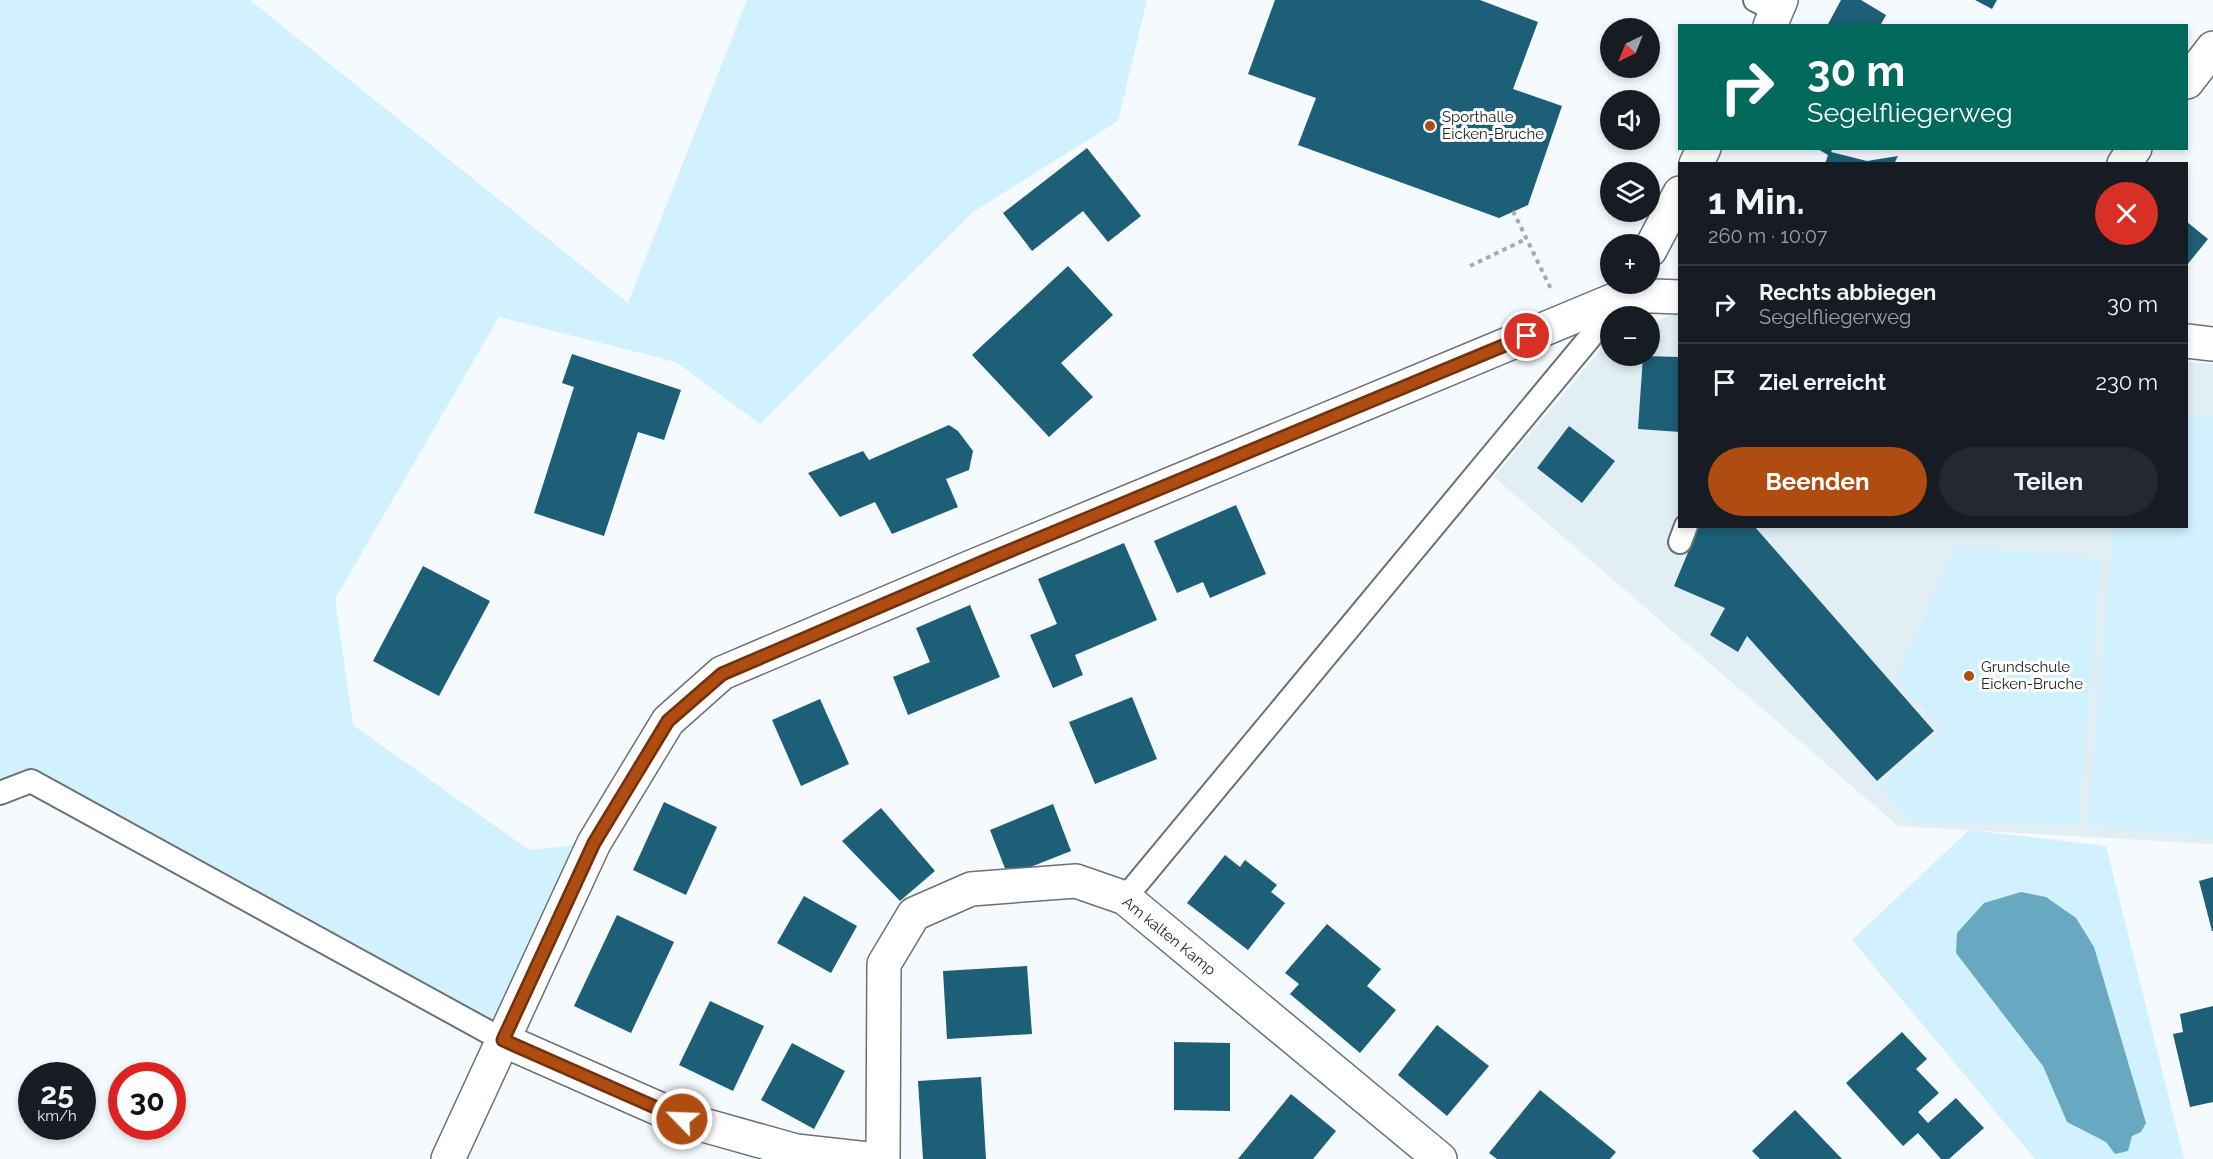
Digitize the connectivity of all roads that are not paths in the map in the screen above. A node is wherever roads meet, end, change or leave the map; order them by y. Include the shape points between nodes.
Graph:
1 (2213, 48) edge
2 (2188, 81) edge
3 (1678, 198) edge
4 (1659, 234) edge
5 (1619, 294) edge
6 (1625, 294) edge
7 (1660, 294) edge
8 (1678, 297) edge
9 (2188, 341) edge
10 (2213, 344) edge
11 (0, 793) edge
12 (1125, 898) junction
13 (503, 1040) junction
14 (448, 1159) edge
15 (868, 1159) edge
16 (883, 1159) edge
17 (1440, 1159) edge

1 - 2 street
3 - 4 street
5 - 13 street via 1566,320 722,674 668,721 594,843
6 - 12 lane
7 - 8 street
9 - 10 street
11 - 13 lane via 31,781
12 - 16 street, Am kalten Kamp via 1076,881 970,889 914,914 884,964
12 - 17 street, Am kalten Kamp
13 - 14 street
13 - 15 street via 682,1119 796,1151

